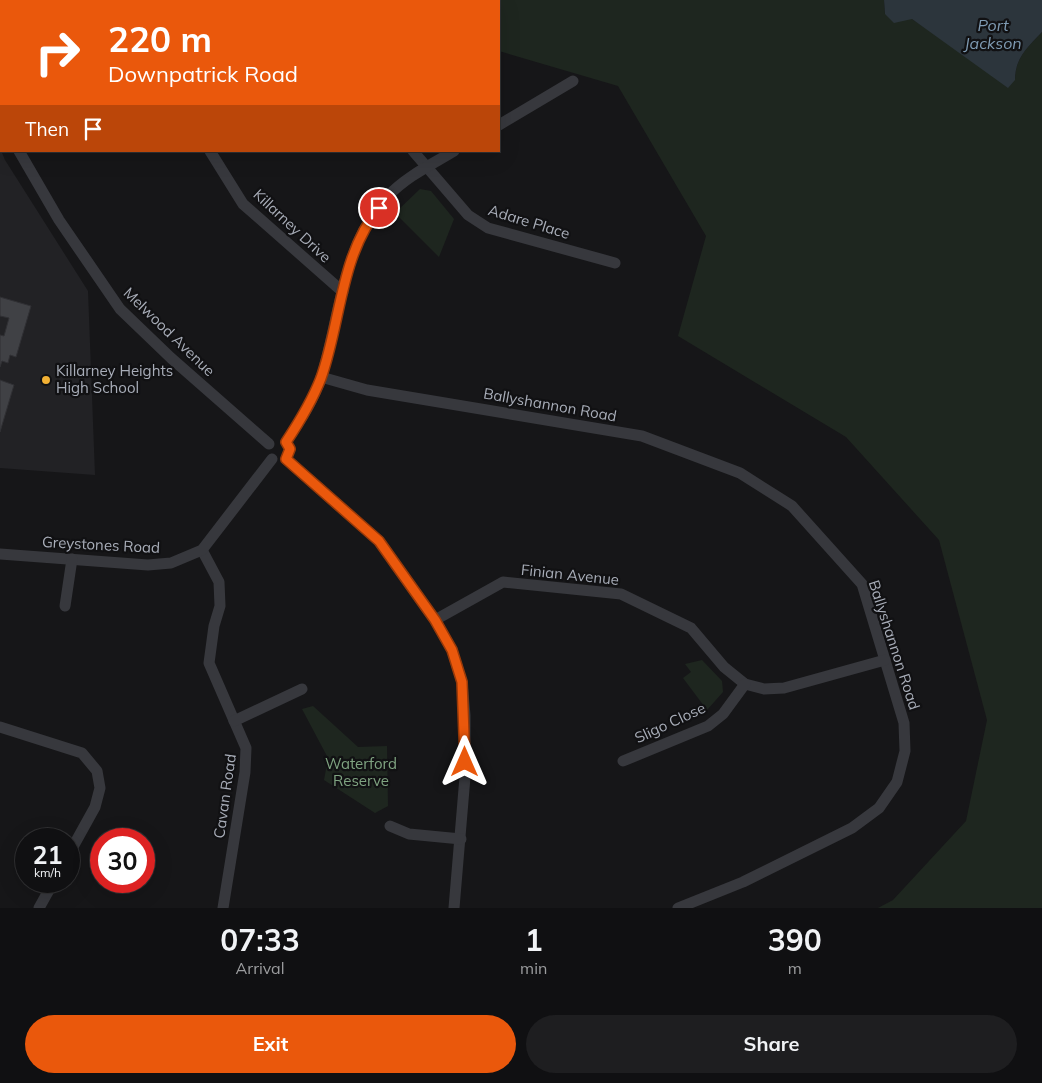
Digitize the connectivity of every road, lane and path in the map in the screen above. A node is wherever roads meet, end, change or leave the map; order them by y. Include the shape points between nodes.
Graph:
1 (573, 81) dead end
2 (500, 124) edge
3 (19, 152) edge
4 (211, 152) edge
5 (414, 152) edge
6 (452, 152) edge
7 (427, 167) junction
8 (615, 263) dead end
9 (343, 292) junction
10 (321, 377) junction
11 (286, 442) junction
12 (269, 444) junction
13 (272, 459) junction
14 (286, 459) junction
15 (202, 550) junction
16 (0, 554) edge
17 (72, 559) junction
18 (65, 606) dead end
19 (435, 620) junction
20 (885, 660) junction
21 (745, 684) junction
22 (302, 689) dead end
23 (234, 721) junction
24 (0, 727) edge
25 (623, 761) dead end
26 (390, 826) dead end
27 (80, 834) edge
28 (461, 839) junction
29 (47, 893) edge
30 (39, 908) edge
31 (222, 908) edge
32 (454, 908) edge
33 (678, 908) edge

1 - 2 street
3 - 12 street, Melwood Avenue via 59,220 120,309
4 - 9 street, Killarney Drive via 243,204
5 - 7 street, Adare Place
6 - 7 street
7 - 8 street, Adare Place via 468,216 488,228
7 - 9 street via 388,196 369,220 354,251
9 - 10 street
10 - 11 street via 307,412
10 - 20 street, Ballyshannon Road via 367,390 642,436 740,473 792,506 862,584
11 - 12 street via 275,440
11 - 14 street via 290,449
12 - 13 street
13 - 14 street
13 - 15 street, Greystones Road
14 - 19 street via 379,541
15 - 17 street, Greystones Road via 171,564
15 - 23 street, Cavan Road via 219,582 220,606 209,663
16 - 17 street, Greystones Road
17 - 18 street
19 - 21 street, Finian Avenue via 503,582 620,594 691,628 724,667
19 - 28 street via 452,650 462,682 465,777
20 - 21 street, Finian Avenue via 784,688 764,689
20 - 33 street, Ballyshannon Road via 904,723 905,751 897,782 879,808 852,828 743,882
21 - 25 street, Sligo Close via 723,714 708,726
22 - 23 street
23 - 31 street, Cavan Road via 246,748 246,772
24 - 27 street via 82,753 97,770 100,788 95,807
26 - 28 street via 409,834
28 - 32 street
29 - 30 street

